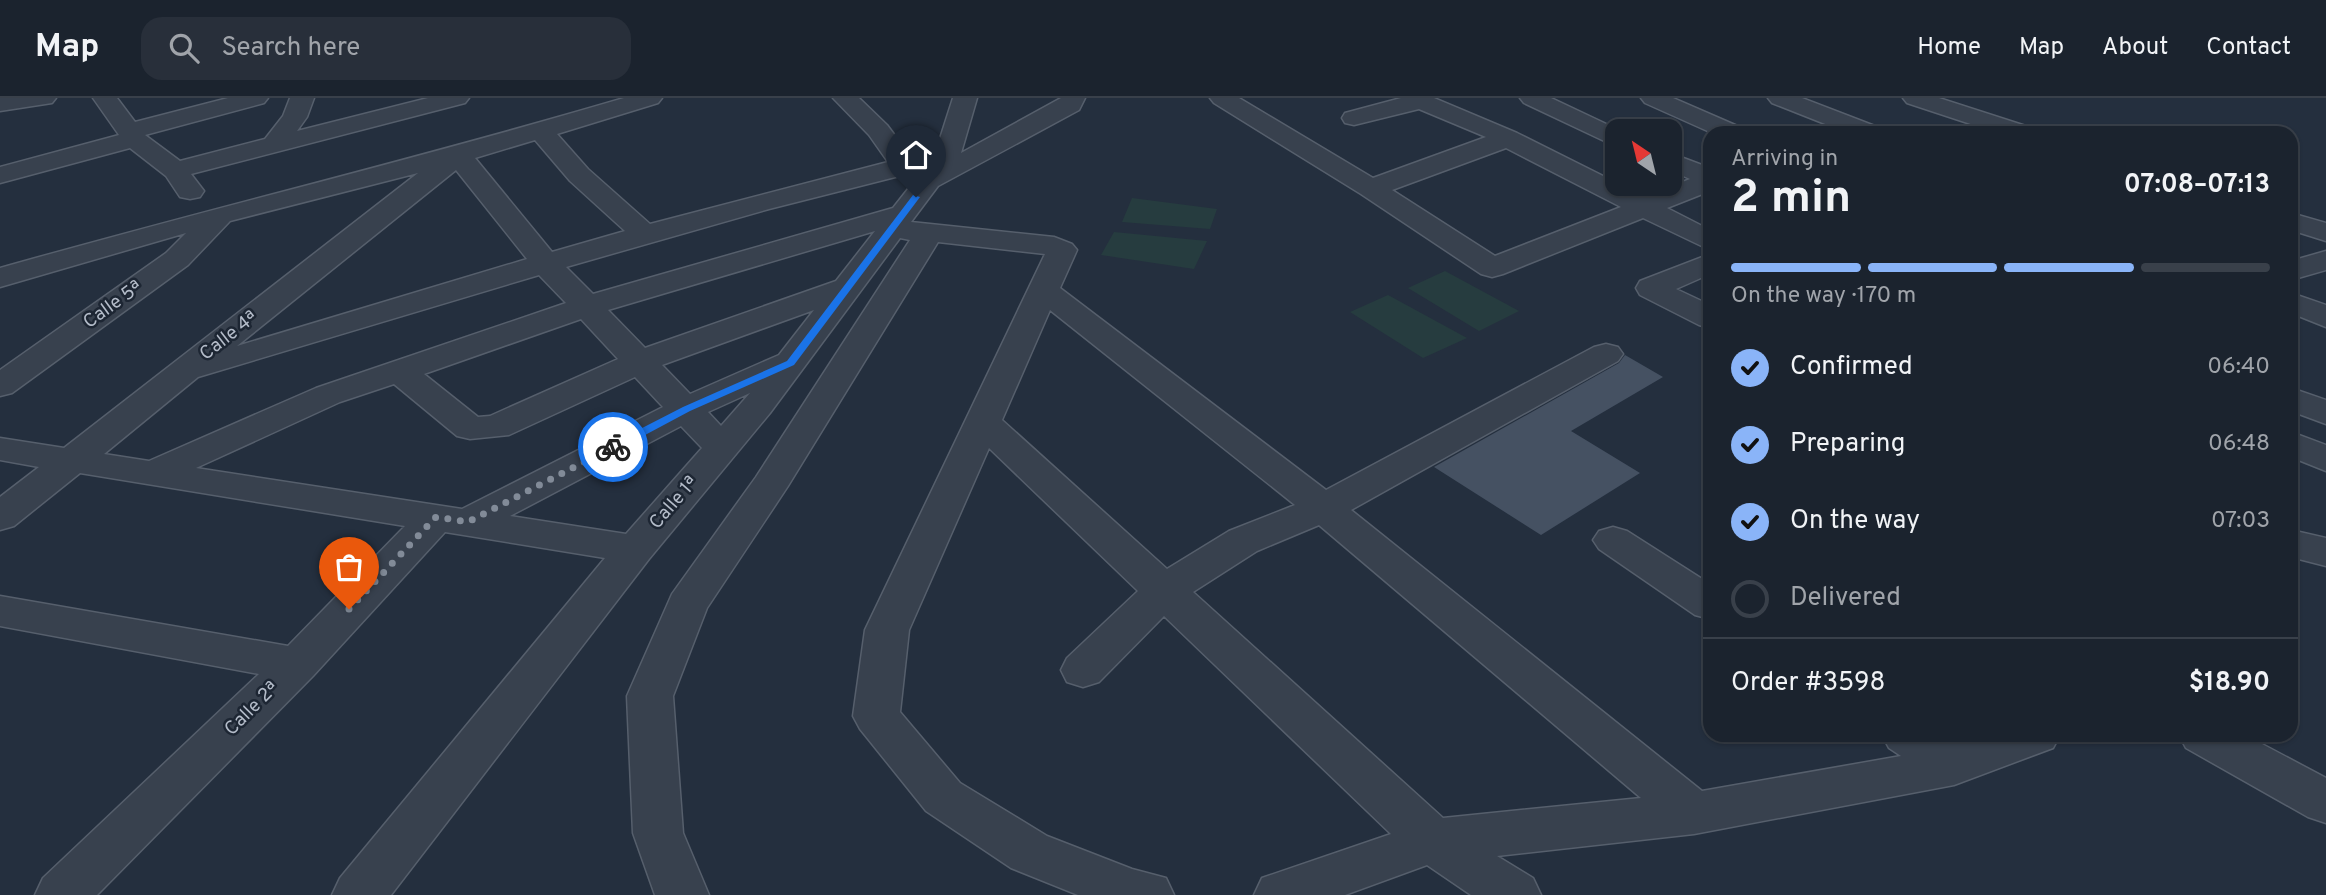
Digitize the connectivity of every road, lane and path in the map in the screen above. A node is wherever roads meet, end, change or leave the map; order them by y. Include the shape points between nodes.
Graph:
1 (44, 98) edge
2 (105, 98) edge
3 (256, 98) edge
4 (302, 98) edge
5 (457, 98) edge
6 (845, 98) edge
7 (965, 98) edge
8 (1073, 98) edge
9 (1653, 98) edge
10 (1780, 98) edge
11 (634, 100) edge
12 (1417, 100) edge
13 (1549, 100) edge
14 (1239, 101) edge
15 (0, 104) edge
16 (1879, 115) edge
17 (1354, 118) dead end
18 (1717, 126) edge
19 (1967, 126) edge
20 (540, 130) junction
21 (1605, 132) edge
22 (132, 135) junction
23 (1508, 138) junction
24 (274, 145) junction
25 (458, 155) junction
26 (927, 167) junction
27 (1682, 167) edge
28 (175, 170) junction
29 (0, 174) edge
30 (1703, 177) edge
31 (1703, 183) edge
32 (1371, 188) junction
33 (1644, 207) junction
34 (212, 218) junction
35 (2298, 222) edge
36 (908, 225) junction
37 (2326, 232) edge
38 (646, 235) junction
39 (1703, 237) edge
40 (2326, 260) edge
41 (546, 264) junction
42 (1703, 266) edge
43 (2298, 269) edge
44 (1, 277) edge
45 (848, 288) junction
46 (1045, 291) junction
47 (2298, 305) edge
48 (587, 306) junction
49 (1703, 314) edge
50 (2326, 317) edge
51 (1606, 354) dead end
52 (642, 361) junction
53 (791, 363) junction
54 (399, 371) junction
55 (182, 374) junction
56 (0, 386) edge
57 (2298, 401) edge
58 (686, 409) junction
59 (2326, 413) edge
60 (984, 423) junction
61 (2298, 446) edge
62 (722, 447) junction
63 (0, 449) edge
64 (2326, 459) edge
65 (73, 460) junction
66 (153, 473) junction
67 (1324, 508) junction
68 (0, 517) edge
69 (452, 520) junction
70 (1613, 540) dead end
71 (635, 549) junction
72 (1164, 590) junction
73 (1703, 599) edge
74 (0, 611) edge
75 (298, 664) junction
76 (1083, 670) dead end
77 (1917, 742) edge
78 (2017, 742) edge
79 (2216, 742) edge
80 (1954, 766) junction
81 (2326, 802) edge
82 (1694, 813) junction
83 (1433, 841) junction
84 (62, 895) edge
85 (359, 895) edge
86 (682, 895) edge
87 (1147, 895) edge
88 (1281, 895) edge
89 (1514, 895) edge

1 - 15 street
2 - 22 street
3 - 22 street
4 - 24 street via 295,117
5 - 24 street
6 - 26 street
7 - 26 street, Calle 1ª
8 - 26 street via 1070,105
9 - 18 street
10 - 16 street
11 - 20 street
12 - 17 street
12 - 23 street
13 - 21 street
14 - 32 street
16 - 19 street
20 - 25 street
20 - 38 street via 579,175
22 - 28 street
22 - 29 street
23 - 32 street
23 - 33 street
24 - 28 street
25 - 34 street
25 - 41 street
25 - 55 street, Calle 4ª
26 - 36 street, Calle 1ª
26 - 38 street
27 - 30 street
28 - 34 street
31 - 33 street
32 - 33 street via 1492,268
33 - 39 street
34 - 44 street
34 - 56 street, Calle 5ª via 177,259
35 - 37 street
36 - 45 street, Calle 1ª
36 - 46 street via 1060,248
36 - 48 street
36 - 86 street via 769,486 687,605 649,696 658,833
38 - 41 street
40 - 43 street
41 - 48 street
41 - 55 street
42 - 49 street via 1651,288
45 - 52 street
45 - 53 street, Calle 1ª
46 - 60 street
46 - 67 street
47 - 50 street
48 - 52 street
48 - 54 street
51 - 67 street
52 - 54 street via 496,428 480,429 470,428
52 - 58 street
53 - 58 street, Calle 2ª
53 - 62 street, Calle 1ª
54 - 66 street via 328,396
55 - 65 street, Calle 4ª
57 - 59 street
58 - 62 street
58 - 69 street, Calle 2ª
60 - 72 street
60 - 87 street via 887,630 876,716 943,797 1029,852
61 - 64 street
62 - 71 street, Calle 1ª
63 - 65 street
65 - 66 street
65 - 68 street, Calle 4ª
66 - 69 street
67 - 72 street via 1243,541
67 - 82 street
69 - 71 street
69 - 75 street, Calle 2ª
70 - 73 street
71 - 85 street, Calle 1ª
72 - 76 street
72 - 83 street
74 - 75 street
75 - 84 street, Calle 2ª
77 - 80 street
78 - 80 street
79 - 81 street
80 - 82 street
82 - 83 street
83 - 88 street
83 - 89 street

